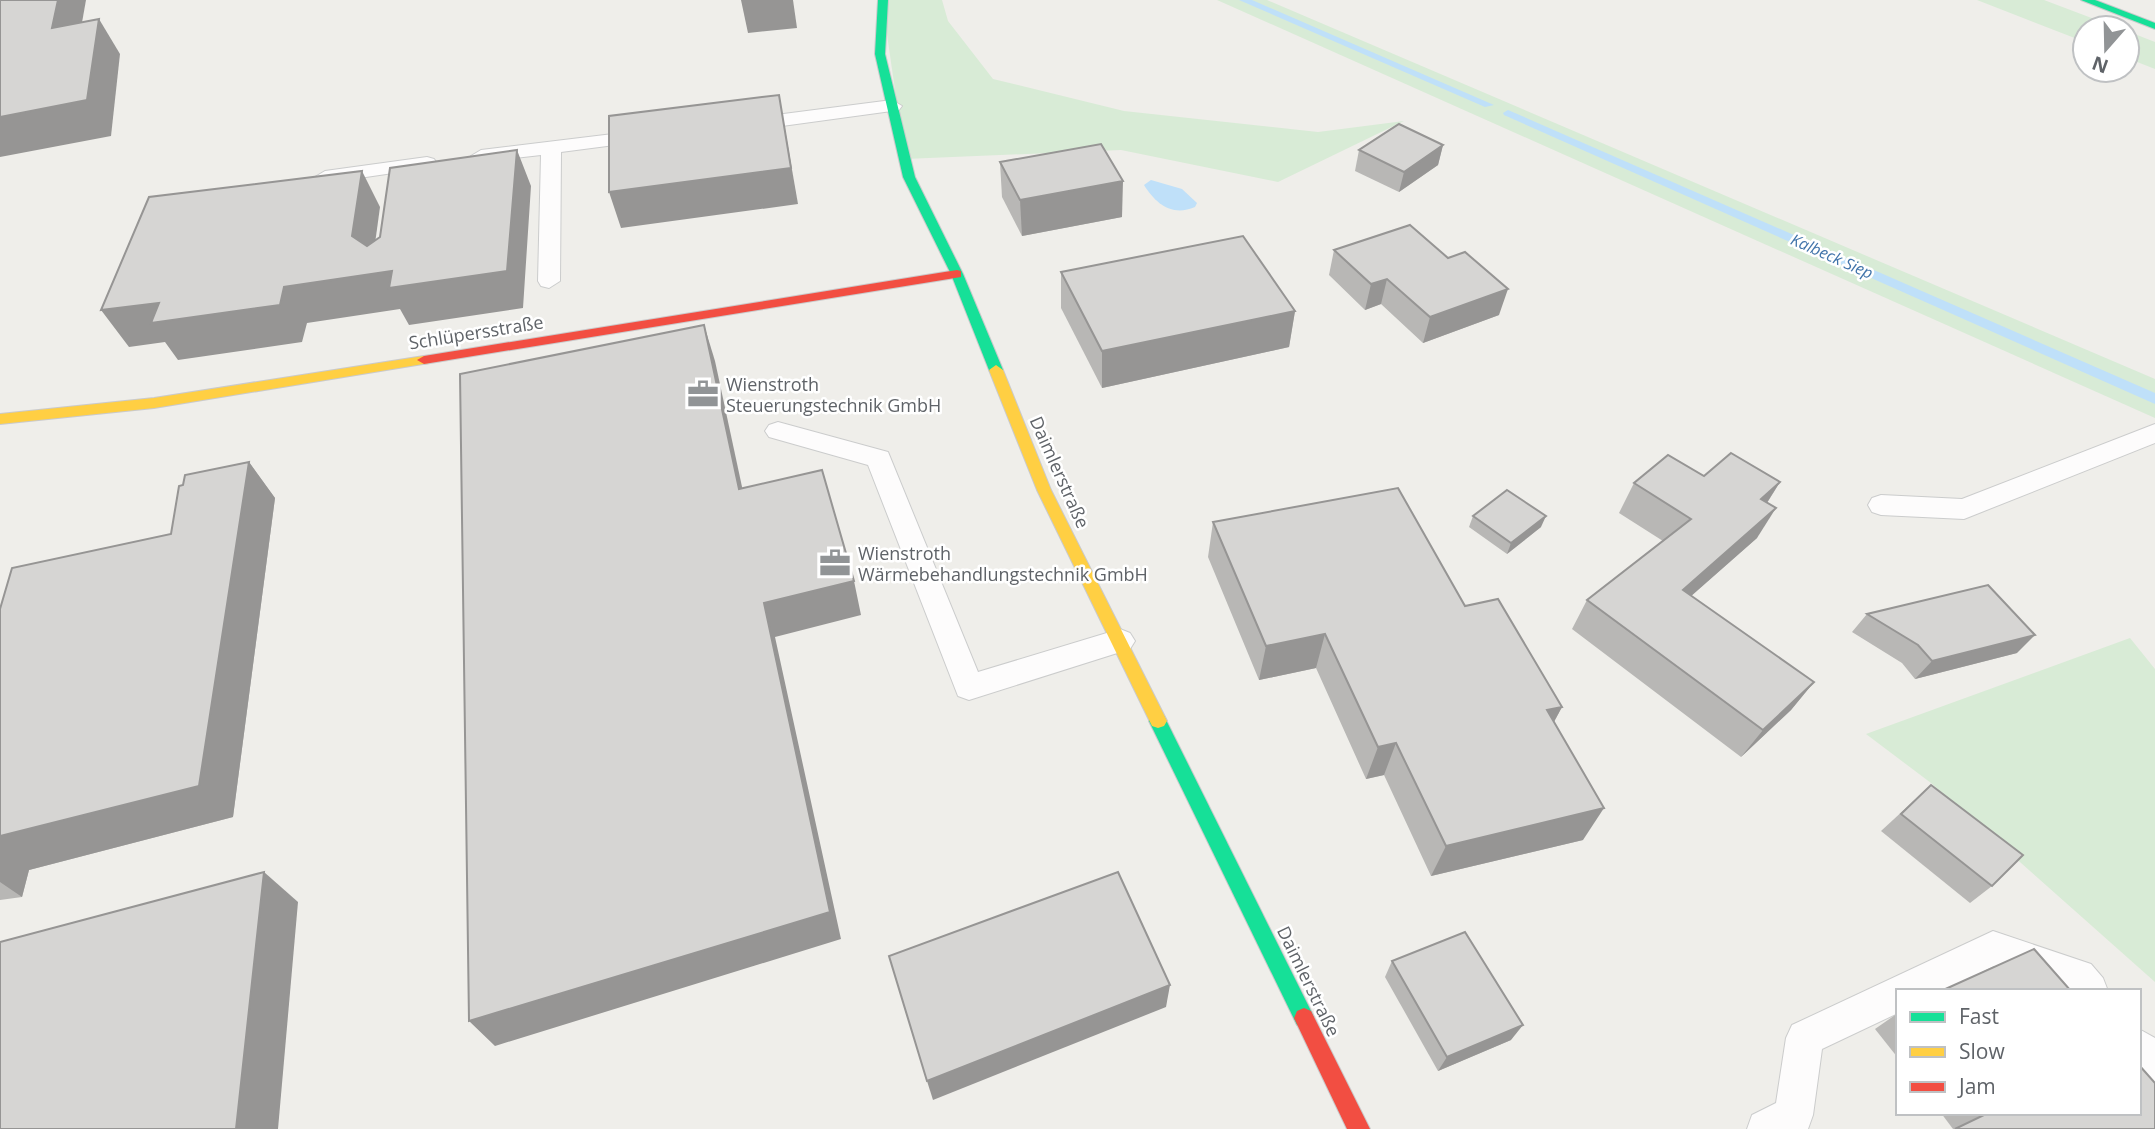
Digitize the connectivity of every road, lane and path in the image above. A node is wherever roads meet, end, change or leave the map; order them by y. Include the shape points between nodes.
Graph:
1 (883, 0) edge
2 (2085, 0) edge
3 (2155, 26) edge
4 (892, 106) junction
5 (731, 126) edge
6 (662, 134) edge
7 (551, 147) junction
8 (398, 167) junction
9 (309, 180) edge
10 (395, 194) edge
11 (957, 274) junction
12 (549, 281) dead end
13 (0, 419) edge
14 (778, 431) dead end
15 (2155, 433) edge
16 (1881, 505) dead end
17 (1120, 641) junction
18 (1908, 989) edge
19 (2088, 989) edge
20 (1896, 995) edge
21 (2141, 1050) edge
22 (2155, 1067) edge
23 (1359, 1129) edge
24 (1766, 1129) edge

1 - 4 street, Daimlerstraße via 880,54
2 - 3 street
4 - 5 lane
4 - 11 street, Daimlerstraße via 909,177
6 - 7 lane
7 - 8 lane
7 - 12 lane
8 - 9 lane
8 - 10 lane
11 - 13 street, Schlüpersstraße via 154,404
11 - 17 street, Daimlerstraße via 1044,490
14 - 17 lane via 879,459 969,687
15 - 16 lane via 1964,509
17 - 23 street, Daimlerstraße
18 - 19 lane via 1993,948 2078,978
20 - 24 lane via 1805,1038 1794,1115
21 - 22 lane

